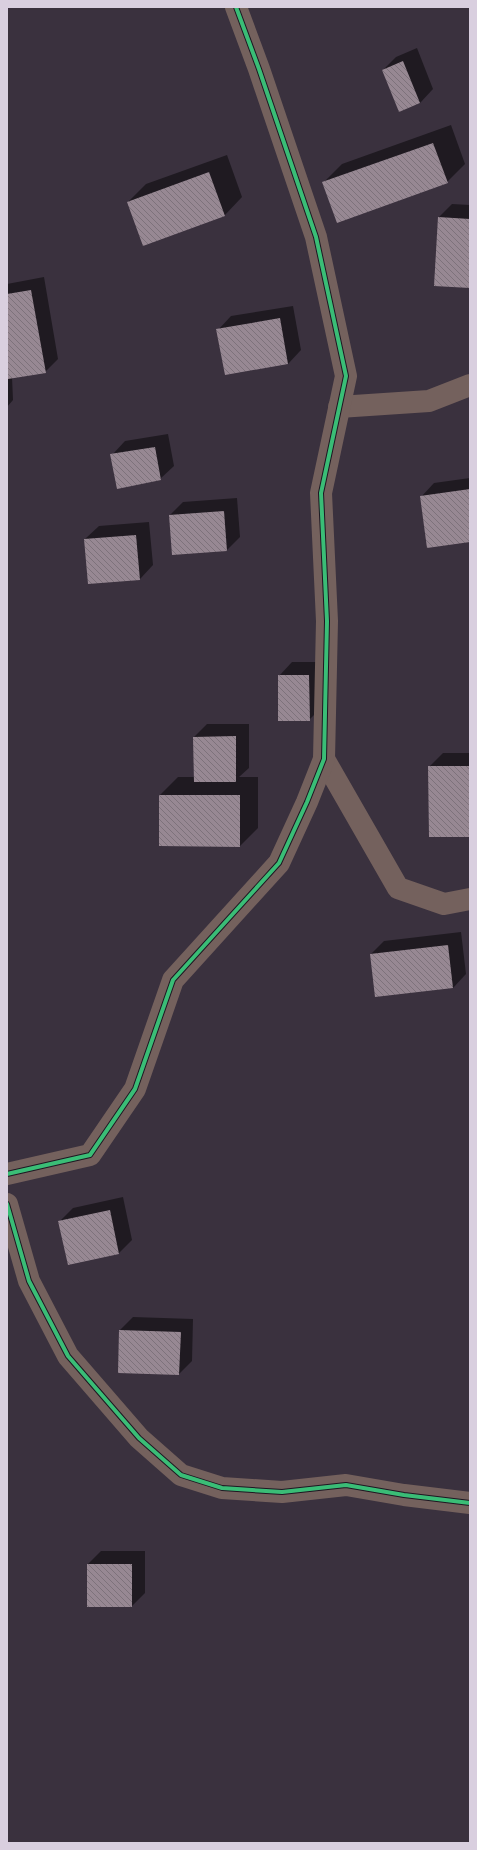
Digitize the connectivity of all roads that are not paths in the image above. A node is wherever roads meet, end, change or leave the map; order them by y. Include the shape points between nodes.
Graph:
1 (236, 7) edge
2 (470, 385) edge
3 (339, 407) junction
4 (324, 759) junction
5 (470, 899) edge
6 (7, 1174) edge
7 (7, 1204) edge
8 (470, 1503) edge

1 - 3 street via 316,237 346,376
2 - 3 street via 429,401
3 - 4 street via 321,493 327,621
4 - 5 street via 398,888 444,904
4 - 6 street via 279,863 173,980 135,1090 90,1155
7 - 8 street via 29,1281 68,1356 139,1438 181,1475 222,1488 282,1492 346,1485

